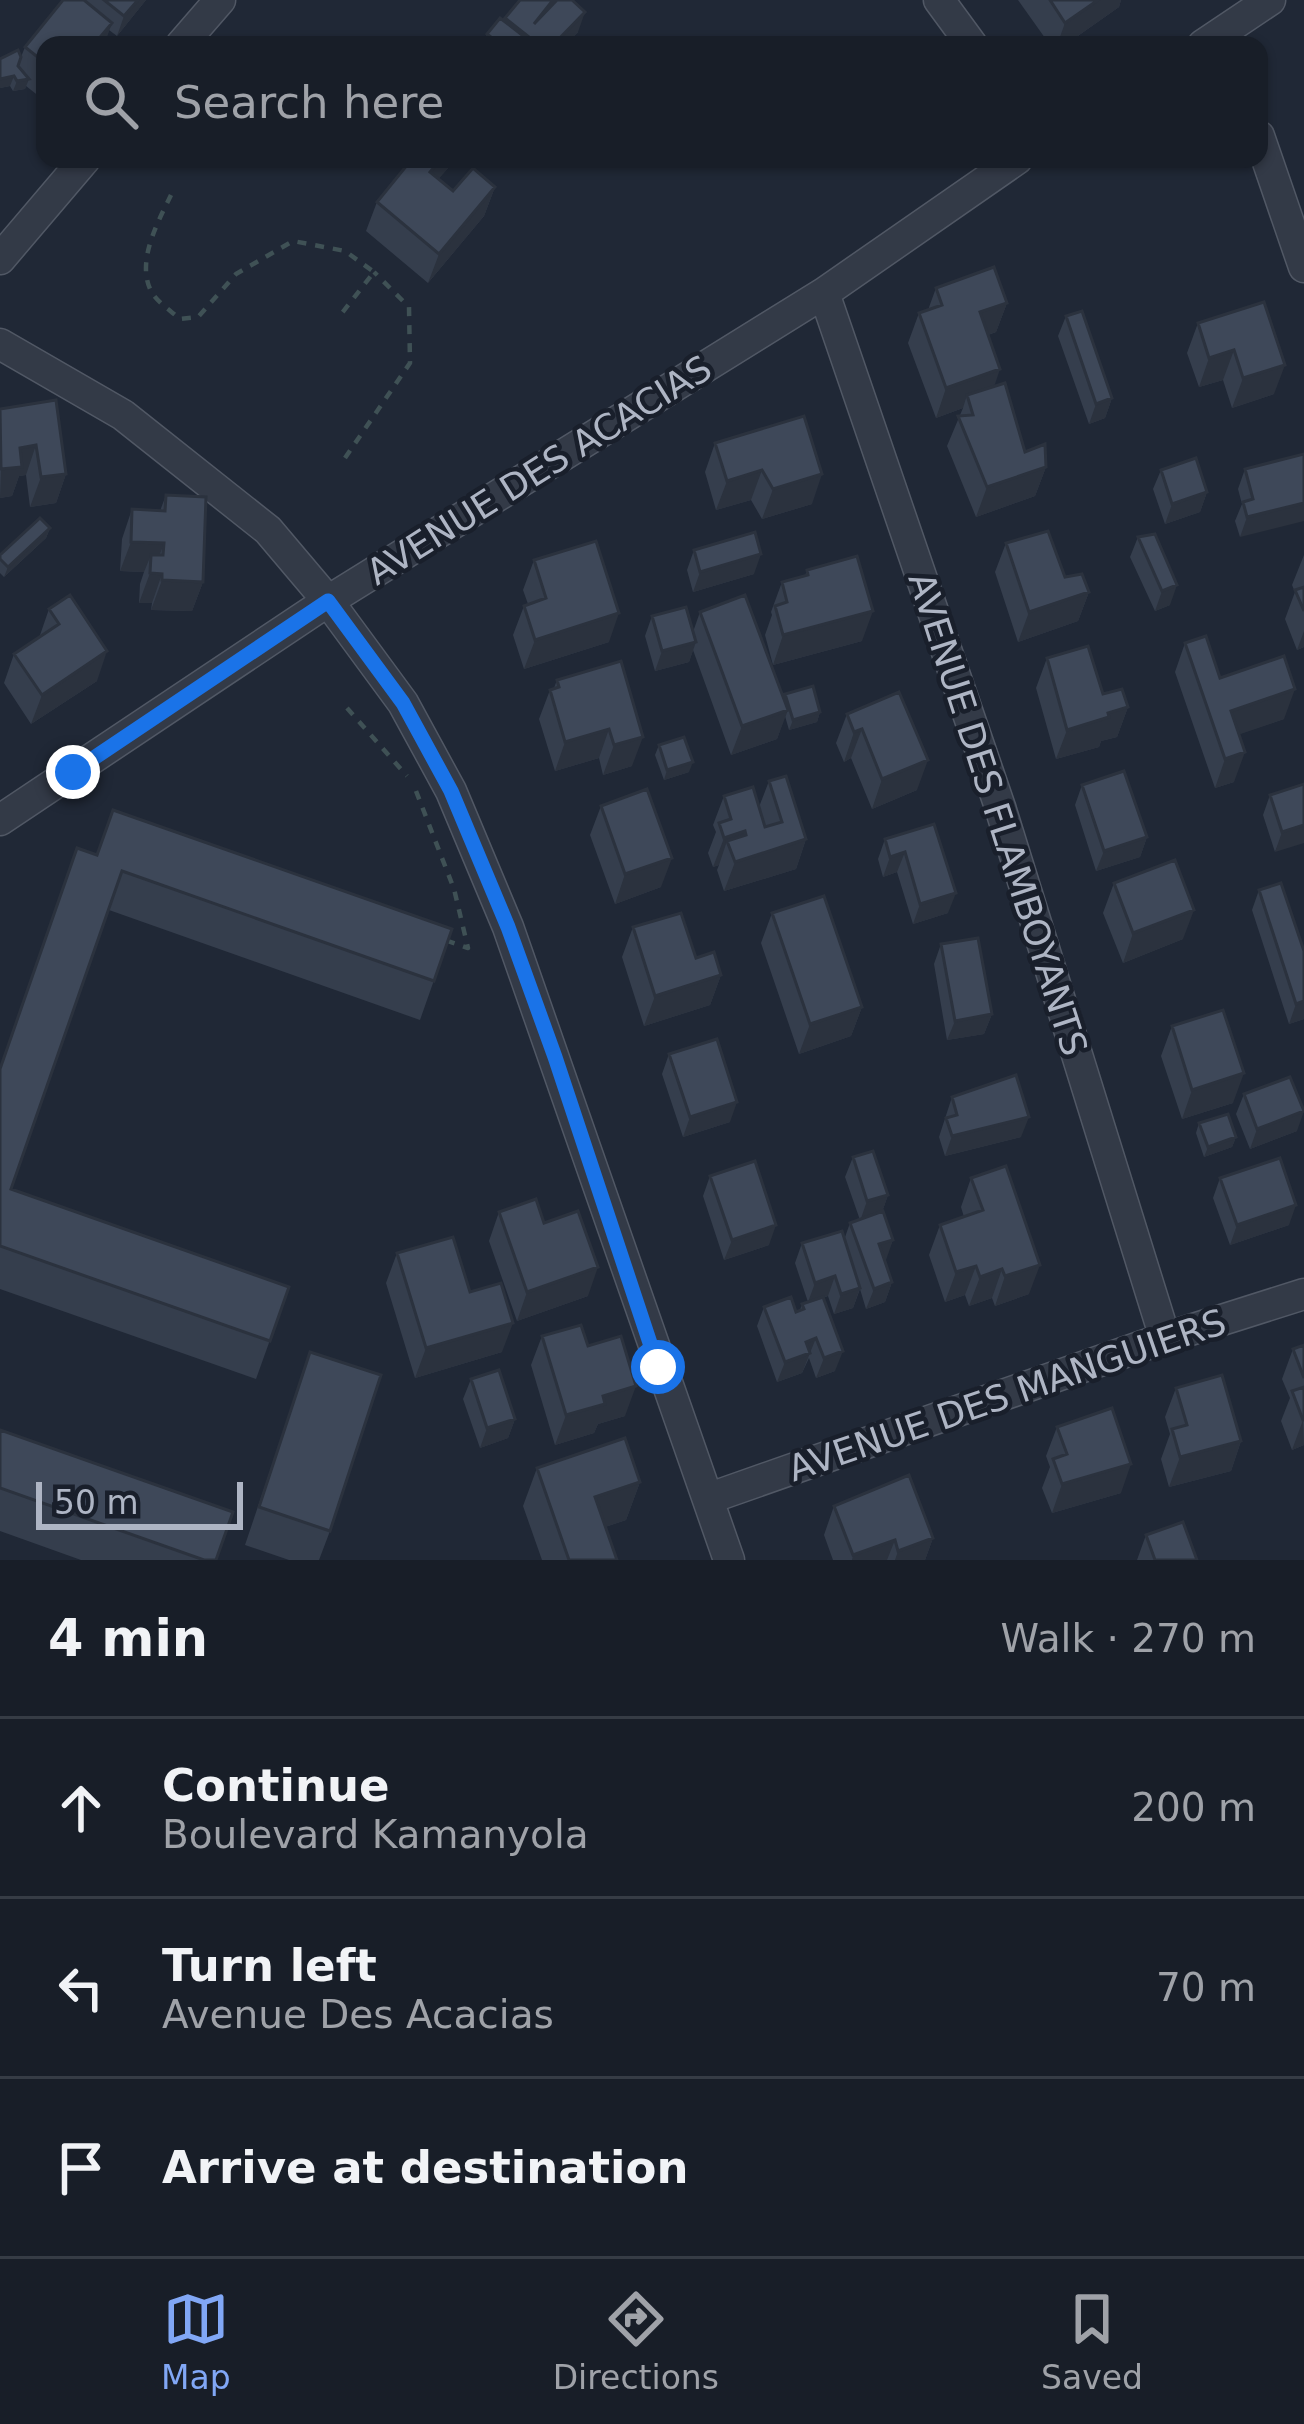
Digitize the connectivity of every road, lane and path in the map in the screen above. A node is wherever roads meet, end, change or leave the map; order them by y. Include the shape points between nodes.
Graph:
1 (220, 0) edge
2 (939, 0) edge
3 (1270, 0) edge
4 (190, 36) edge
5 (965, 36) edge
6 (1224, 36) edge
7 (1268, 162) edge
8 (77, 168) edge
9 (1004, 168) edge
10 (171, 195) dead end
11 (0, 259) edge
12 (1304, 267) edge
13 (374, 272) junction
14 (824, 293) junction
15 (342, 313) dead end
16 (0, 344) edge
17 (345, 458) dead end
18 (328, 601) junction
19 (347, 708) dead end
20 (0, 820) edge
21 (424, 932) edge
22 (1304, 1294) edge
23 (1165, 1338) junction
24 (710, 1498) junction
25 (729, 1560) edge

1 - 4 street
2 - 5 street
3 - 6 street
7 - 12 street
8 - 11 street
9 - 14 street, AVENUE DES ACACIAS
10 - 13 path via 146,266 152,293 180,319 198,317 236,274 293,241 345,251
13 - 15 path
13 - 17 path via 410,307 410,363
14 - 18 street, AVENUE DES ACACIAS
14 - 23 street, AVENUE DES FLAMBOYANTS via 1000,807
16 - 18 street via 175,454 268,530
18 - 20 street, AVENUE DES ACACIAS
18 - 24 street via 403,703 451,791 508,927
19 - 21 path via 412,781 468,947
22 - 23 street, AVENUE DES MANGUIERS
23 - 24 street, AVENUE DES MANGUIERS
24 - 25 street

